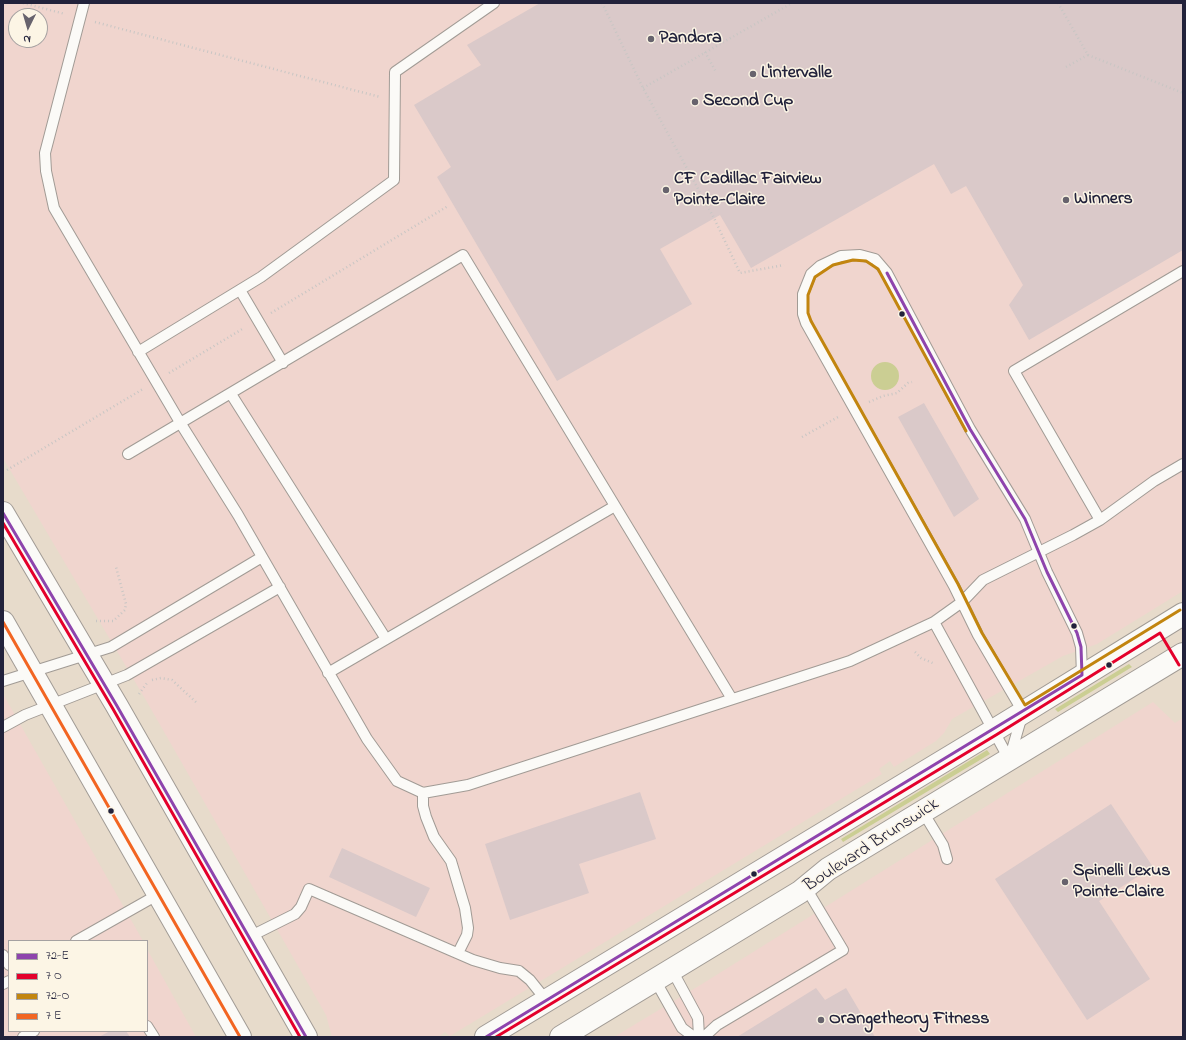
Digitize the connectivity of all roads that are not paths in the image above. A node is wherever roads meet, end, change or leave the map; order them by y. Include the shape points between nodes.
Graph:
1 (84, 3) edge
2 (494, 3) edge
3 (1183, 271) edge
4 (240, 290) junction
5 (138, 352) junction
6 (283, 363) junction
7 (231, 394) junction
8 (181, 424) junction
9 (128, 454) dead end
10 (1183, 464) edge
11 (615, 506) junction
12 (3, 513) edge
13 (1100, 520) junction
14 (1038, 552) junction
15 (262, 557) junction
16 (280, 587) junction
17 (962, 602) junction
18 (1183, 614) edge
19 (3, 622) edge
20 (934, 622) junction
21 (1162, 626) junction
22 (386, 639) junction
23 (87, 655) junction
24 (1182, 658) edge
25 (32, 672) junction
26 (328, 673) junction
27 (1082, 675) junction
28 (3, 681) edge
29 (103, 684) junction
30 (732, 699) junction
31 (50, 705) junction
32 (1023, 712) junction
33 (3, 727) edge
34 (993, 731) junction
35 (1009, 759) junction
36 (423, 793) junction
37 (923, 812) junction
38 (947, 859) dead end
39 (806, 888) junction
40 (159, 894) junction
41 (249, 937) junction
42 (78, 940) edge
43 (458, 953) junction
44 (663, 975) junction
45 (546, 1000) junction
46 (148, 1028) edge
47 (32, 1032) edge
48 (23, 1037) edge
49 (154, 1037) edge
50 (240, 1037) edge
51 (306, 1037) edge
52 (486, 1037) edge
53 (561, 1037) edge
54 (694, 1037) edge
55 (699, 1037) edge
56 (704, 1037) edge

1 - 5 lane via 45,153 46,171 54,208
2 - 4 lane via 395,72 394,180
3 - 13 lane via 1014,371
4 - 5 lane
4 - 6 lane
5 - 8 lane
6 - 7 lane
6 - 11 lane via 463,255
7 - 8 lane
7 - 22 lane
8 - 9 lane
8 - 15 lane
10 - 13 lane via 1154,481
11 - 22 lane
11 - 30 lane
12 - 23 street
13 - 14 lane
14 - 17 lane via 983,580
14 - 17 lane via 1025,519 970,429 882,265 875,259 860,254 841,256 820,266 811,274 803,294 803,314 806,323
14 - 27 lane via 1077,633 1081,647
15 - 16 lane
15 - 23 lane via 120,642
16 - 26 lane
16 - 29 lane via 128,674
17 - 20 lane
17 - 32 lane via 978,635
18 - 21 street, Boulevard Brunswick
19 - 25 street
20 - 30 lane via 850,660
20 - 34 lane
21 - 24 street
21 - 27 street, Boulevard Brunswick
22 - 26 lane
23 - 25 lane
23 - 29 street
24 - 35 street, Boulevard Brunswick
25 - 28 lane
25 - 31 street
26 - 36 lane via 397,781
27 - 32 street, Boulevard Brunswick
29 - 31 lane
29 - 41 street
30 - 36 lane via 468,785
31 - 33 lane
31 - 40 street
32 - 34 street, Boulevard Brunswick
32 - 35 lane
34 - 35 lane
34 - 45 street, Boulevard Brunswick
35 - 37 street, Boulevard Brunswick
36 - 43 lane via 423,806 428,823 434,837 451,861 465,908 467,935
37 - 38 lane
37 - 39 street, Boulevard Brunswick via 828,869
39 - 44 street, Boulevard Brunswick
39 - 56 lane via 843,950 718,1025
40 - 42 lane
40 - 50 street
41 - 43 lane via 295,914 309,889
41 - 51 street
43 - 45 lane via 487,965 518,971 530,980
44 - 53 street, Boulevard Brunswick
44 - 54 lane via 682,1028
44 - 55 lane via 698,1018
45 - 52 street, Boulevard Brunswick
46 - 49 lane
47 - 48 lane

